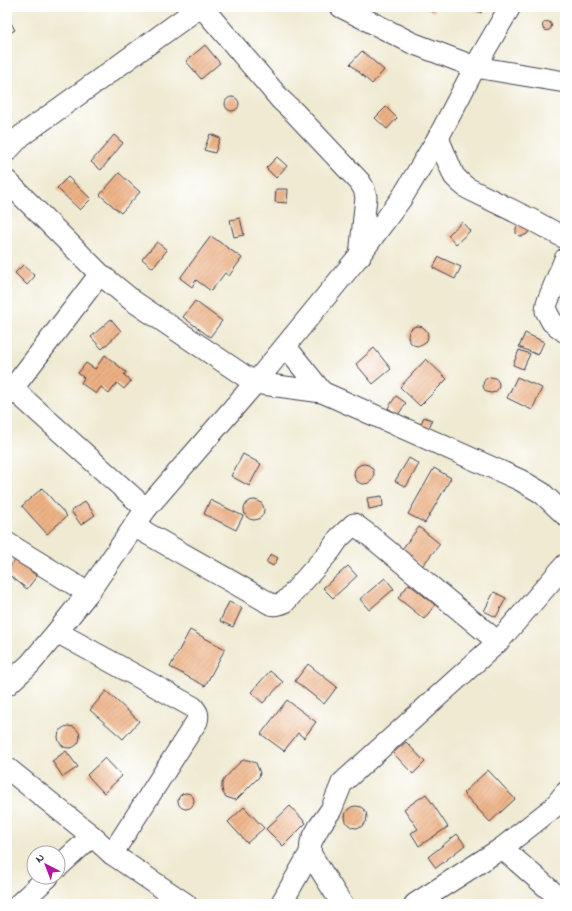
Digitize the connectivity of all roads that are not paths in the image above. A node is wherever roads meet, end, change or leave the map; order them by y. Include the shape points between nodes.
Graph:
1 (201, 7) edge
2 (341, 7) edge
3 (510, 7) edge
4 (476, 67) junction
5 (565, 82) edge
6 (438, 138) junction
7 (7, 151) edge
8 (7, 181) edge
9 (565, 238) edge
10 (360, 256) junction
11 (565, 259) edge
12 (100, 274) junction
13 (565, 332) edge
14 (286, 347) junction
15 (255, 384) junction
16 (322, 392) junction
17 (10, 393) edge
18 (146, 509) junction
19 (565, 515) edge
20 (134, 526) junction
21 (7, 542) edge
22 (565, 564) edge
23 (88, 593) junction
24 (57, 632) junction
25 (498, 642) junction
26 (7, 685) edge
27 (7, 768) edge
28 (565, 793) edge
29 (92, 836) junction
30 (502, 848) junction
31 (310, 853) junction
32 (112, 854) junction
33 (66, 860) edge
34 (39, 885) edge
35 (565, 903) edge
36 (18, 904) edge
37 (186, 904) edge
38 (281, 904) edge
39 (342, 904) edge
40 (415, 904) edge

1 - 7 street via 21,136
1 - 10 street via 281,100 360,182 366,197
2 - 4 street via 412,43
3 - 4 street
4 - 5 street
4 - 6 street
6 - 9 street via 454,176 467,188
6 - 10 street via 401,199
8 - 12 street
10 - 14 street
11 - 13 street via 546,311 552,322
12 - 15 street via 133,301
12 - 17 street
14 - 15 street
14 - 16 street
15 - 16 street
15 - 18 street
16 - 19 street via 520,480 542,493
17 - 18 street
18 - 20 street
20 - 23 street
20 - 25 street via 270,604 278,605 285,602 354,524
21 - 23 street
22 - 25 street
23 - 24 street
24 - 26 street via 30,664
24 - 32 street via 197,711 197,721
25 - 31 street via 342,783 331,810 310,842
27 - 29 street
28 - 30 street via 554,807
29 - 32 street
29 - 33 street
30 - 35 street
30 - 40 street
31 - 38 street
31 - 39 street
32 - 37 street
34 - 36 street

